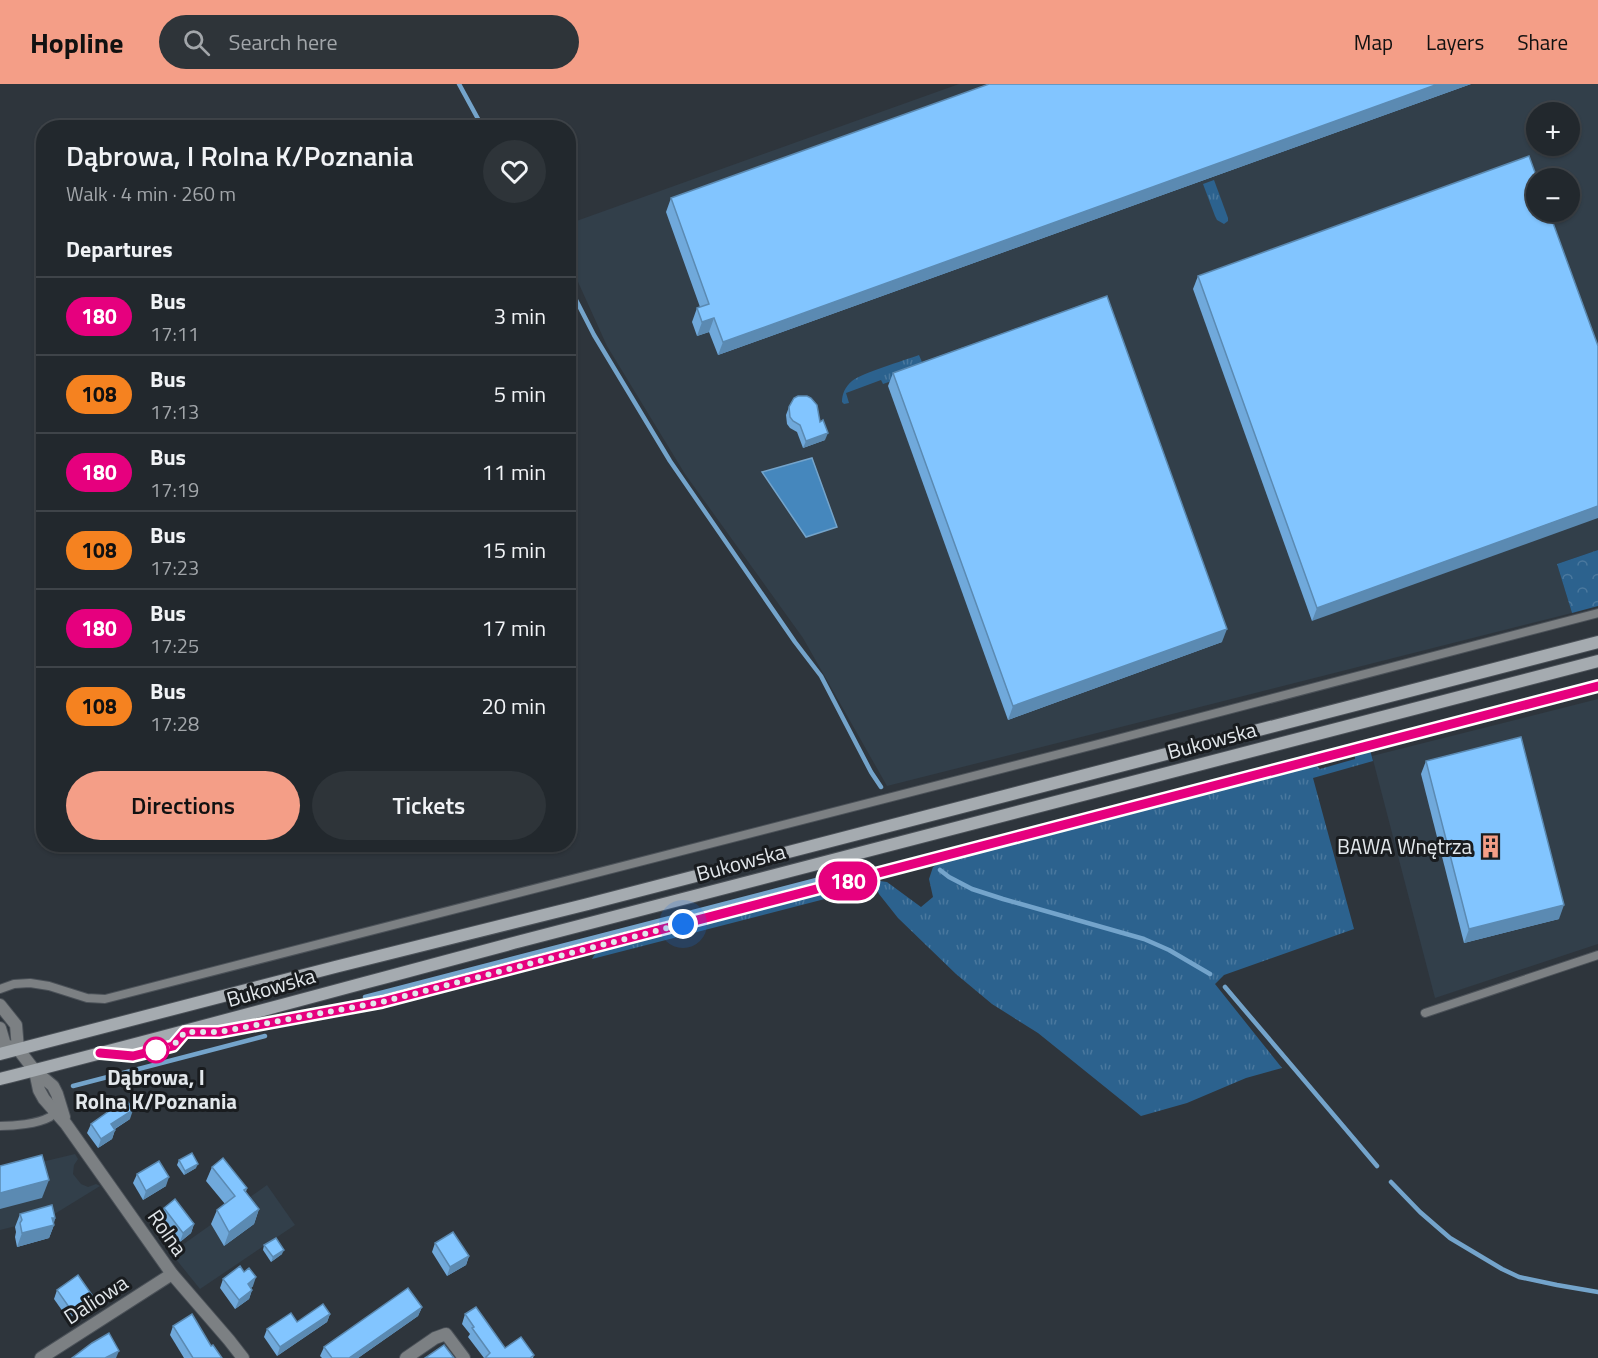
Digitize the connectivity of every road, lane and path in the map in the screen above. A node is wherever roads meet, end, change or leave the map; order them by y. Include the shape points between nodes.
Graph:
1 (1598, 613) edge
2 (1598, 642) edge
3 (1598, 661) edge
4 (1598, 686) edge
5 (1598, 955) edge
6 (0, 989) edge
7 (0, 1005) edge
8 (1425, 1013) dead end
9 (0, 1028) edge
10 (185, 1032) junction
11 (18, 1049) junction
12 (0, 1054) edge
13 (35, 1071) junction
14 (0, 1079) edge
15 (58, 1110) junction
16 (0, 1126) edge
17 (172, 1274) junction
18 (41, 1358) edge
19 (243, 1358) edge
20 (406, 1358) edge
21 (464, 1358) edge

1 - 6 lane via 105,999 30,983
2 - 11 main road, Bukowska
3 - 10 main road, Bukowska via 614,916
4 - 10 lane via 382,1002 219,1032
5 - 8 lane
7 - 11 street via 16,1025
9 - 11 street, Rolna via 5,1045
10 - 13 main road, Bukowska
11 - 12 main road, Bukowska
11 - 13 street, Rolna
13 - 14 main road, Bukowska
13 - 15 street, Rolna via 53,1086
15 - 16 lane via 51,1117 24,1125
15 - 17 street, Rolna
17 - 18 street, Daliowa
17 - 19 street, Rolna
20 - 21 street via 446,1334

